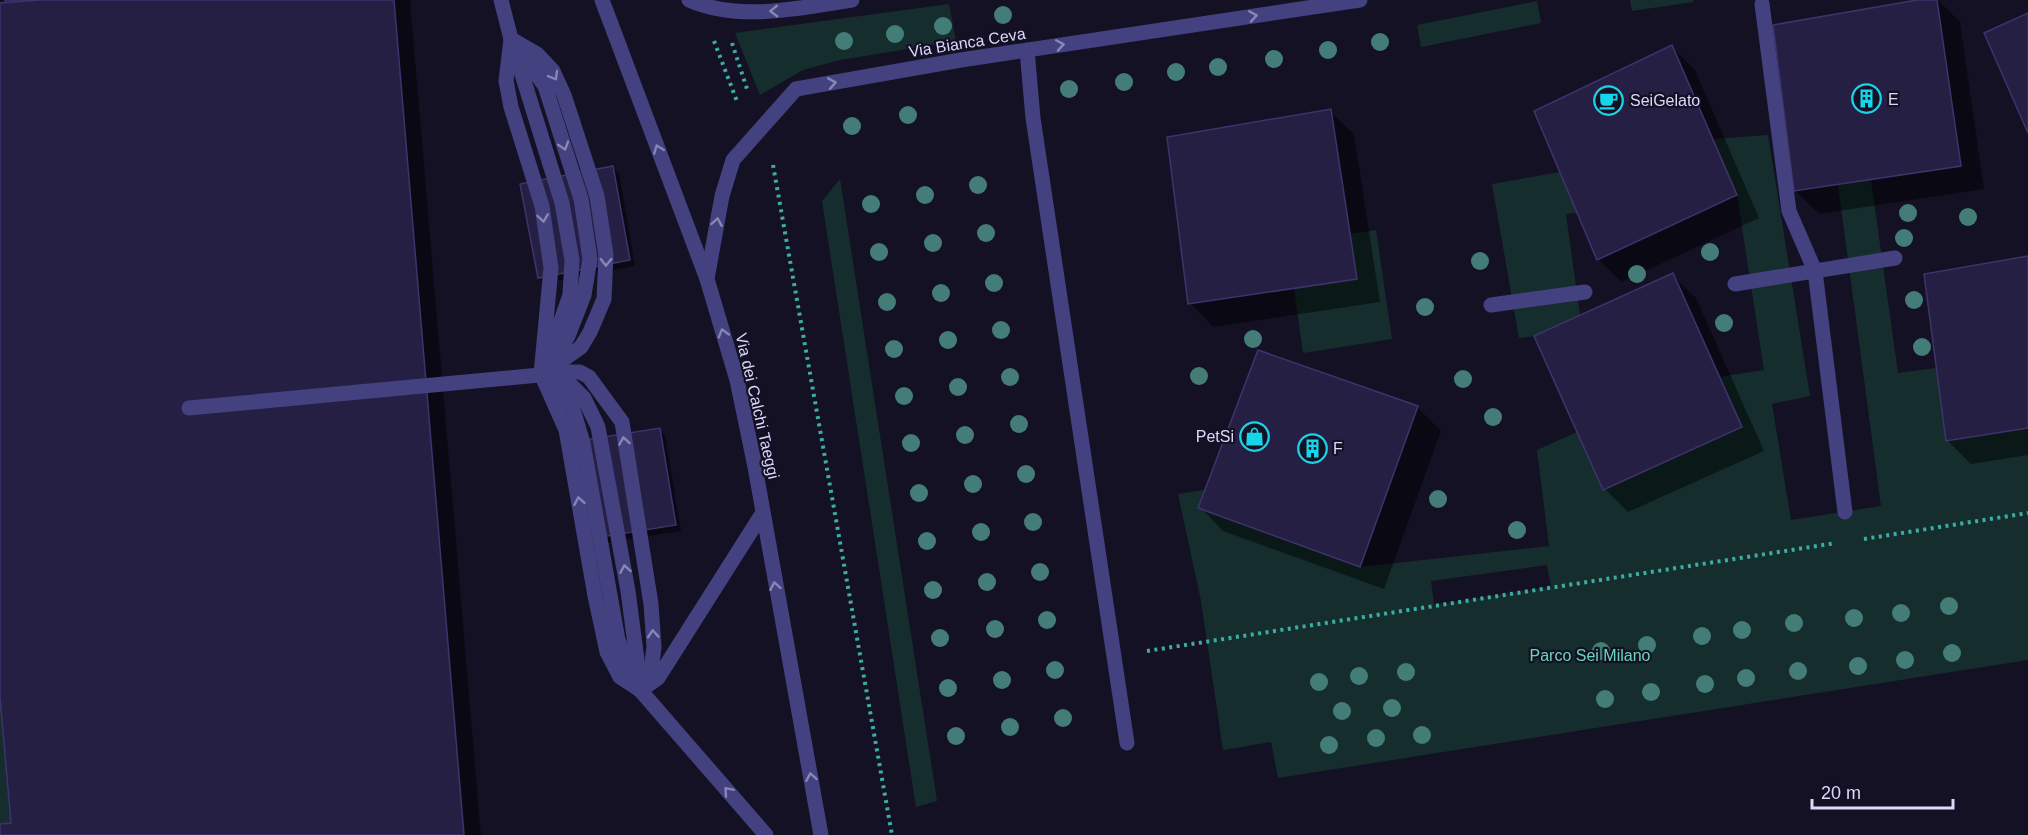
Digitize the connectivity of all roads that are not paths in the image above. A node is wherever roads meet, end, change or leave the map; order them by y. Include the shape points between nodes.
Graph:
1 (501, 0) edge
2 (602, 0) edge
3 (689, 0) edge
4 (852, 0) edge
5 (1360, 0) edge
6 (1762, 4) dead end
7 (511, 39) junction
8 (1027, 50) junction
9 (1889, 259) dead end
10 (1815, 271) junction
11 (707, 279) junction
12 (1743, 283) dead end
13 (1581, 293) dead end
14 (1491, 305) dead end
15 (542, 374) junction
16 (189, 408) dead end
17 (1845, 512) dead end
18 (762, 514) junction
19 (640, 690) junction
20 (1127, 744) dead end
21 (766, 835) edge
22 (821, 835) edge

1 - 7 street
11 -> 2 street, Via dei Calchi Taeggi
4 -> 3 street via 780,12 720,10
8 -> 5 street, Via Bianca Ceva
6 - 10 street via 1789,211
7 -> 15 street via 506,81 542,206 551,268
7 -> 15 street via 545,86 581,199 590,259 584,295 568,336
11 -> 8 street, Via Bianca Ceva via 722,196 733,160 796,89
8 - 20 street via 1033,118
9 - 10 street
10 - 12 street
10 - 17 street
18 -> 11 street, Via dei Calchi Taeggi via 737,380
13 - 14 street
15 - 16 street
19 -> 15 street via 620,677 607,652 566,430
19 -> 15 street via 628,591 598,427 584,398 571,385
19 -> 15 street via 651,671 651,604 621,422 589,377 580,372
18 - 19 street via 658,678
22 -> 18 street, Via dei Calchi Taeggi
21 -> 19 street

